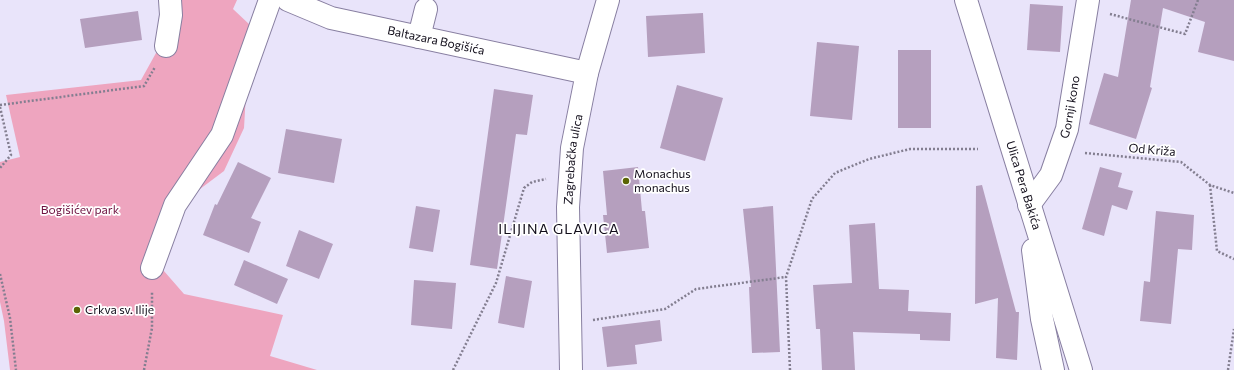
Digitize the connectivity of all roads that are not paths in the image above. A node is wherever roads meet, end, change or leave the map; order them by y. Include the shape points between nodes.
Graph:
1 (170, 0) edge
2 (270, 0) edge
3 (288, 0) edge
4 (608, 0) edge
5 (966, 0) edge
6 (1088, 4) edge
7 (426, 9) dead end
8 (419, 37) junction
9 (166, 46) road end
10 (587, 73) junction
11 (1029, 205) junction
12 (152, 268) road end
13 (571, 370) edge
14 (1053, 370) edge
15 (1081, 370) edge

1 - 9 street via 171,15
2 - 12 street via 222,135 175,205
3 - 8 street, Baltazara Bogišića via 331,18
4 - 10 street, Zagrebačka ulica
5 - 11 street, Ulica Pera Bakića
6 - 11 street, Gornji kono via 1067,129 1051,175
7 - 8 street
8 - 10 street, Baltazara Bogišića
10 - 13 street, Zagrebačka ulica via 572,148 568,207
11 - 14 street via 1041,310
11 - 15 street, Ulica Pera Bakića

